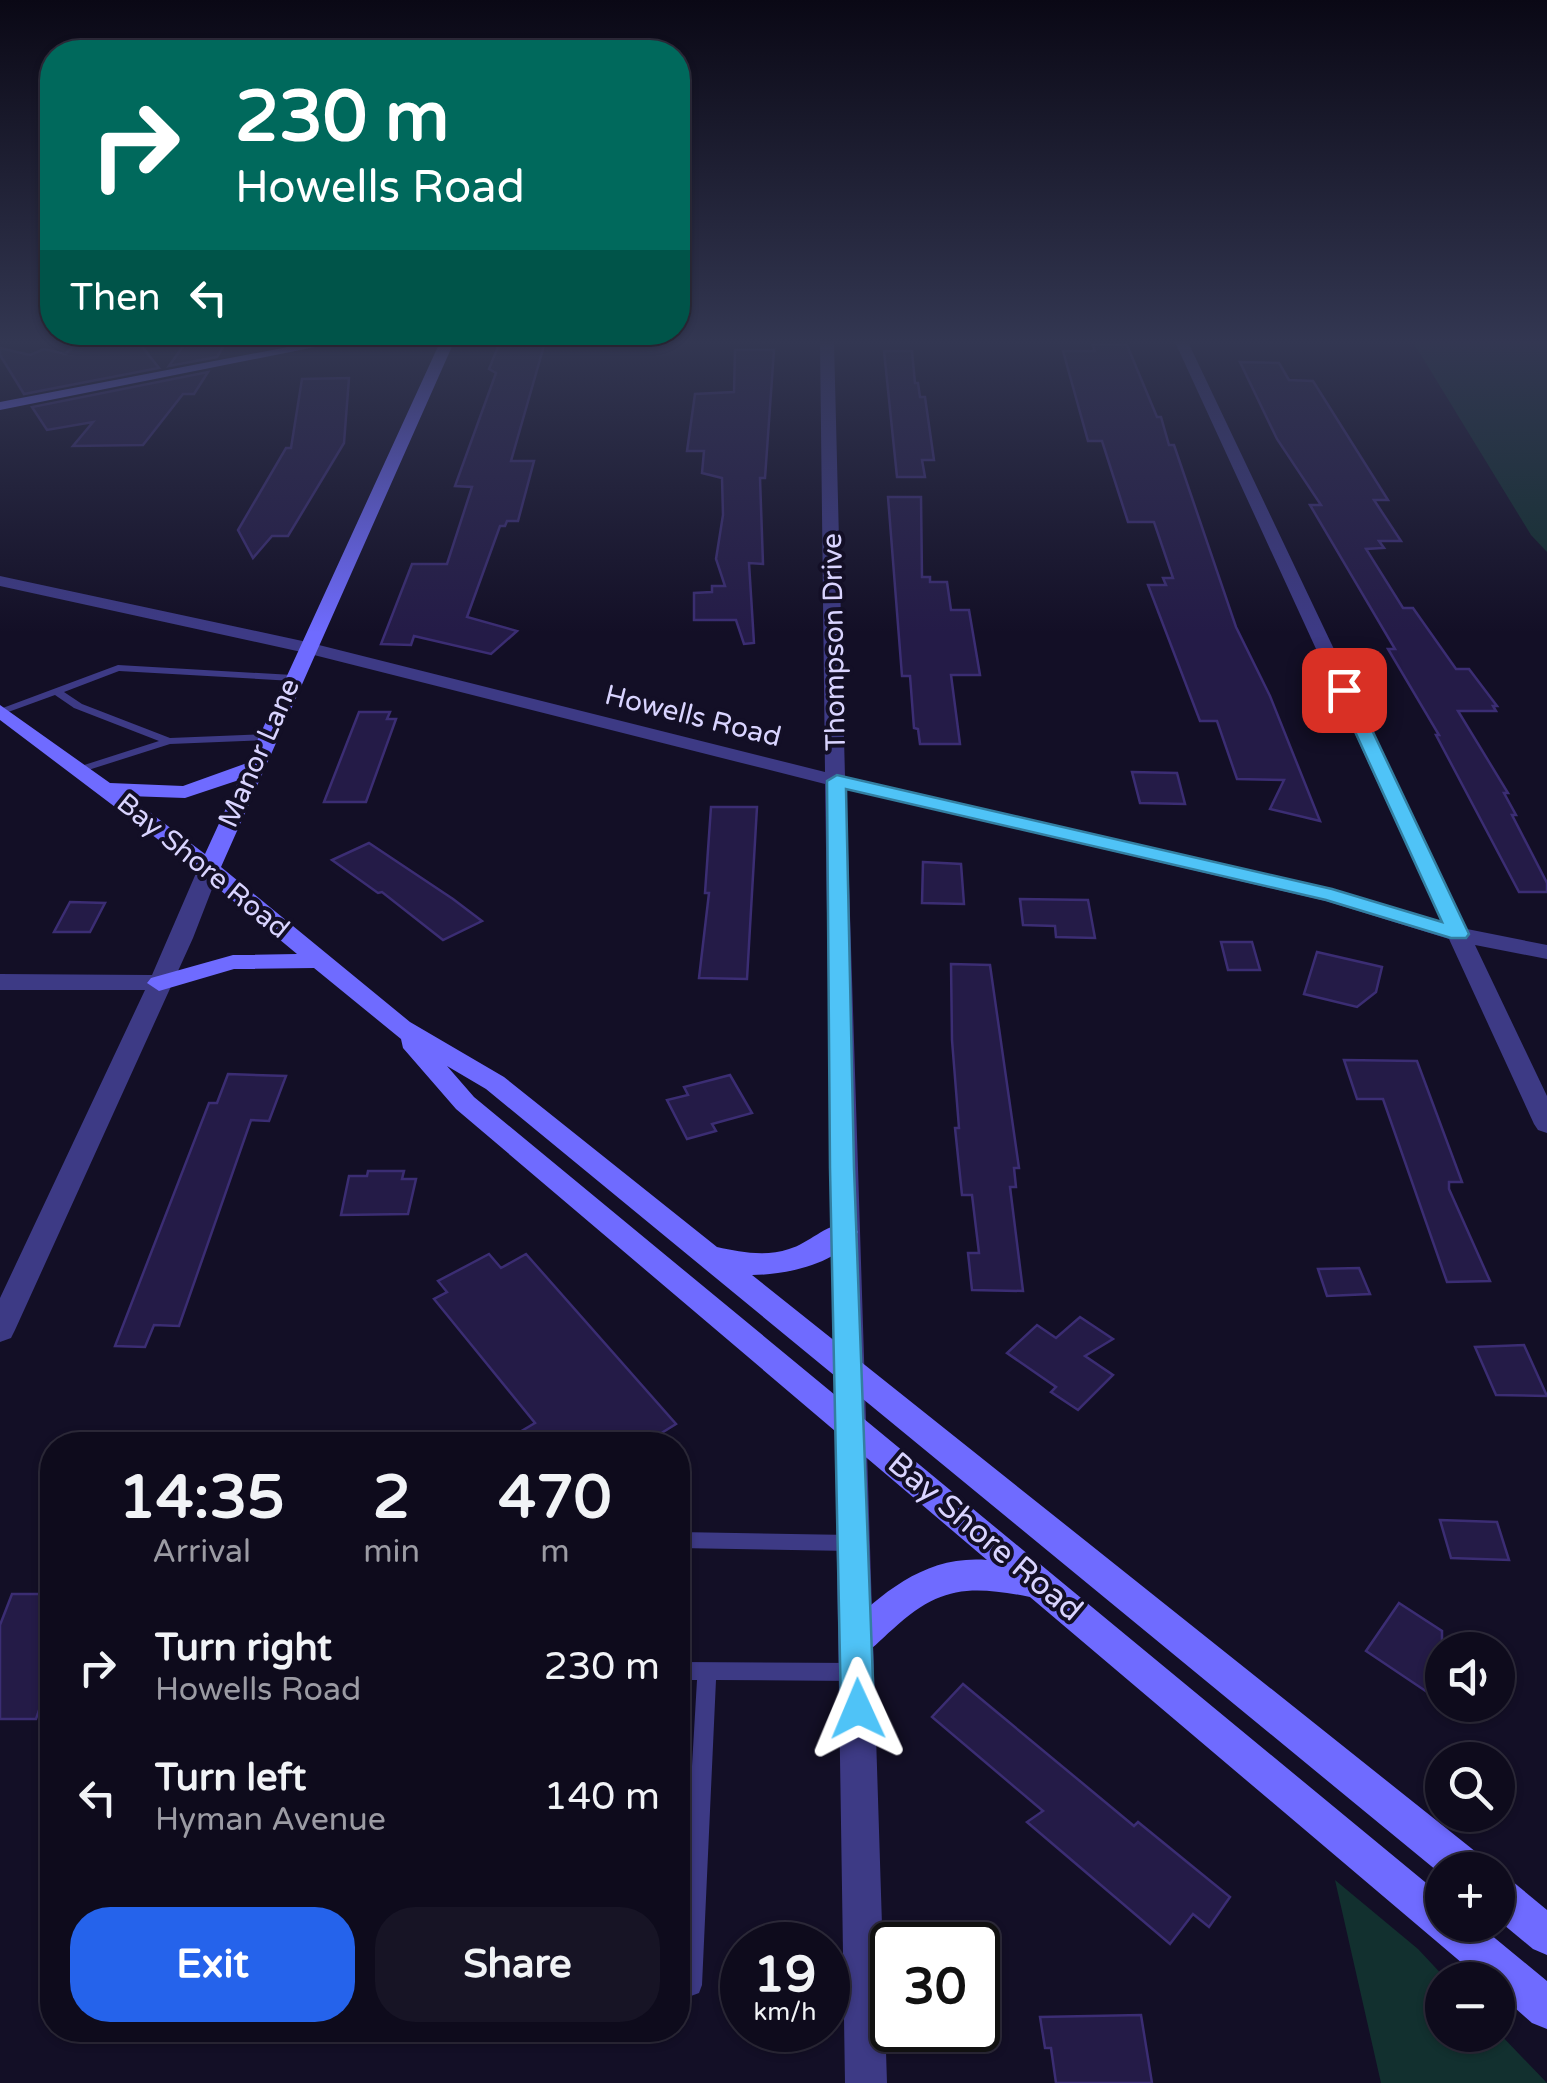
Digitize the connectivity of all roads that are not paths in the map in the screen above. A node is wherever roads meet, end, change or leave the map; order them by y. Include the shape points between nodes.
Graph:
1 (403, 439) edge
2 (829, 439) edge
3 (1227, 439) edge
4 (0, 580) edge
5 (307, 648) junction
6 (293, 678) junction
7 (56, 691) junction
8 (0, 712) edge
9 (266, 737) junction
10 (169, 741) junction
11 (252, 768) junction
12 (82, 769) junction
13 (837, 781) junction
14 (108, 788) junction
15 (208, 871) junction
16 (1458, 934) junction
17 (1547, 952) edge
18 (320, 962) junction
19 (0, 982) edge
20 (160, 983) junction
21 (401, 1028) junction
22 (1547, 1124) edge
23 (844, 1232) junction
24 (709, 1255) junction
25 (0, 1330) edge
26 (848, 1369) junction
27 (849, 1423) junction
28 (690, 1540) edge
29 (852, 1543) junction
30 (1040, 1584) junction
31 (856, 1656) junction
32 (690, 1671) edge
33 (707, 1671) junction
34 (1445, 1852) edge
35 (1425, 1906) edge
36 (1515, 1909) edge
37 (1547, 1935) edge
38 (1468, 1942) edge
39 (690, 1984) edge
40 (1547, 2008) edge
41 (866, 2083) edge

1 - 5 main road, Manor Lane
2 - 13 street, Thompson Drive
3 - 16 street
4 - 5 street, Howells Road
5 - 6 main road, Manor Lane
5 - 13 street, Howells Road
6 - 7 lane via 118,668
6 - 9 main road, Manor Lane
7 - 8 lane
7 - 10 lane
8 - 12 main road, Bay Shore Road
9 - 10 lane
9 - 11 main road, Manor Lane
10 - 12 lane
11 - 14 main road via 185,792
11 - 15 main road, Manor Lane
12 - 14 main road, Bay Shore Road
13 - 16 street, Howells Road via 1332,896
13 - 23 street, Thompson Drive
14 - 15 main road, Bay Shore Road
15 - 18 main road, Bay Shore Road
15 - 20 street, Manor Lane
16 - 17 street, Howells Road
16 - 22 street
18 - 20 main road via 233,962
18 - 21 main road, Bay Shore Road
19 - 20 street
20 - 25 street, Manor Lane
21 - 24 main road, Bay Shore Road via 495,1083
21 - 27 main road, Bay Shore Road via 465,1103
23 - 24 main road via 783,1264 754,1266
23 - 26 street, Thompson Drive
24 - 26 main road, Bay Shore Road
26 - 27 street, Thompson Drive
26 - 34 main road, Bay Shore Road
27 - 29 street, Thompson Drive
27 - 30 main road, Bay Shore Road
28 - 29 lane
29 - 31 street, Thompson Drive
30 - 31 main road via 969,1573 940,1578 908,1594
30 - 35 main road, Bay Shore Road
31 - 33 lane
31 - 41 street, Thompson Drive
32 - 33 lane
33 - 39 lane
36 - 37 main road
38 - 40 main road, Bay Shore Road

